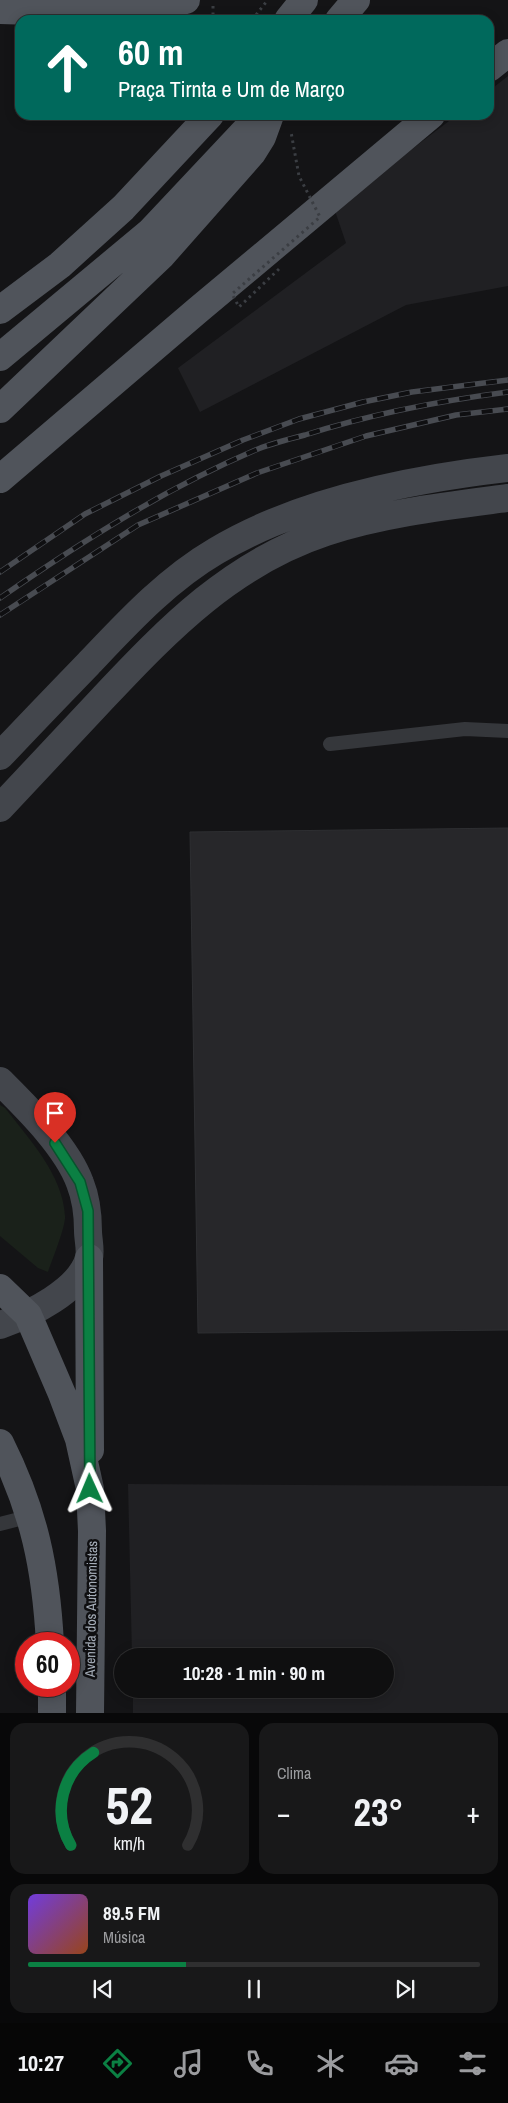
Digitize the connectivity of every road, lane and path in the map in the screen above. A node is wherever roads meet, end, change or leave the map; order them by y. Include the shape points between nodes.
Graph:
1 (16, 0) edge
2 (186, 0) edge
3 (213, 0) edge
4 (268, 0) edge
5 (304, 0) edge
6 (356, 0) edge
7 (0, 10) edge
8 (65, 12) junction
9 (43, 15) edge
10 (213, 15) edge
11 (256, 15) edge
12 (292, 15) edge
13 (343, 15) edge
14 (15, 19) edge
15 (0, 21) edge
16 (508, 53) edge
17 (494, 64) edge
18 (205, 120) edge
19 (255, 120) edge
20 (425, 120) edge
21 (280, 123) edge
22 (279, 269) dead end
23 (0, 310) edge
24 (0, 357) edge
25 (0, 409) edge
26 (508, 468) edge
27 (0, 479) edge
28 (508, 498) edge
29 (508, 732) edge
30 (330, 744) dead end
31 (0, 756) edge
32 (0, 808) edge
33 (0, 1081) edge
34 (89, 1258) junction
35 (0, 1288) edge
36 (28, 1315) junction
37 (0, 1325) edge
38 (0, 1443) edge
39 (90, 1489) junction
40 (31, 1516) junction
41 (0, 1524) edge
42 (49, 1632) edge
43 (52, 1697) edge
44 (52, 1713) edge
45 (90, 1713) edge

1 - 8 main road
2 - 8 main road
3 - 10 path
4 - 11 path
5 - 12 main road
6 - 13 main road
7 - 8 main road
8 - 9 main road
14 - 15 main road
16 - 17 main road
18 - 23 main road via 123,208 60,265
19 - 24 main road via 150,232
20 - 27 main road
21 - 22 path, bridge via 299,176 320,217 232,294 239,307
21 - 25 main road via 266,129 252,154 162,255
26 - 31 main road via 361,494 296,513 215,551 136,614
28 - 32 main road via 361,522 293,545 248,568 164,633
29 - 30 lane via 465,729
33 - 34 main road via 64,1154 80,1182 88,1211
34 - 36 main road via 72,1283
34 - 39 main road
35 - 36 main road, Avenida dos Autonomistas
36 - 37 main road
36 - 39 main road, Avenida dos Autonomistas via 76,1430
38 - 40 main road via 18,1478
39 - 45 main road, Avenida dos Autonomistas
40 - 41 lane
40 - 42 main road via 46,1588
43 - 44 main road

